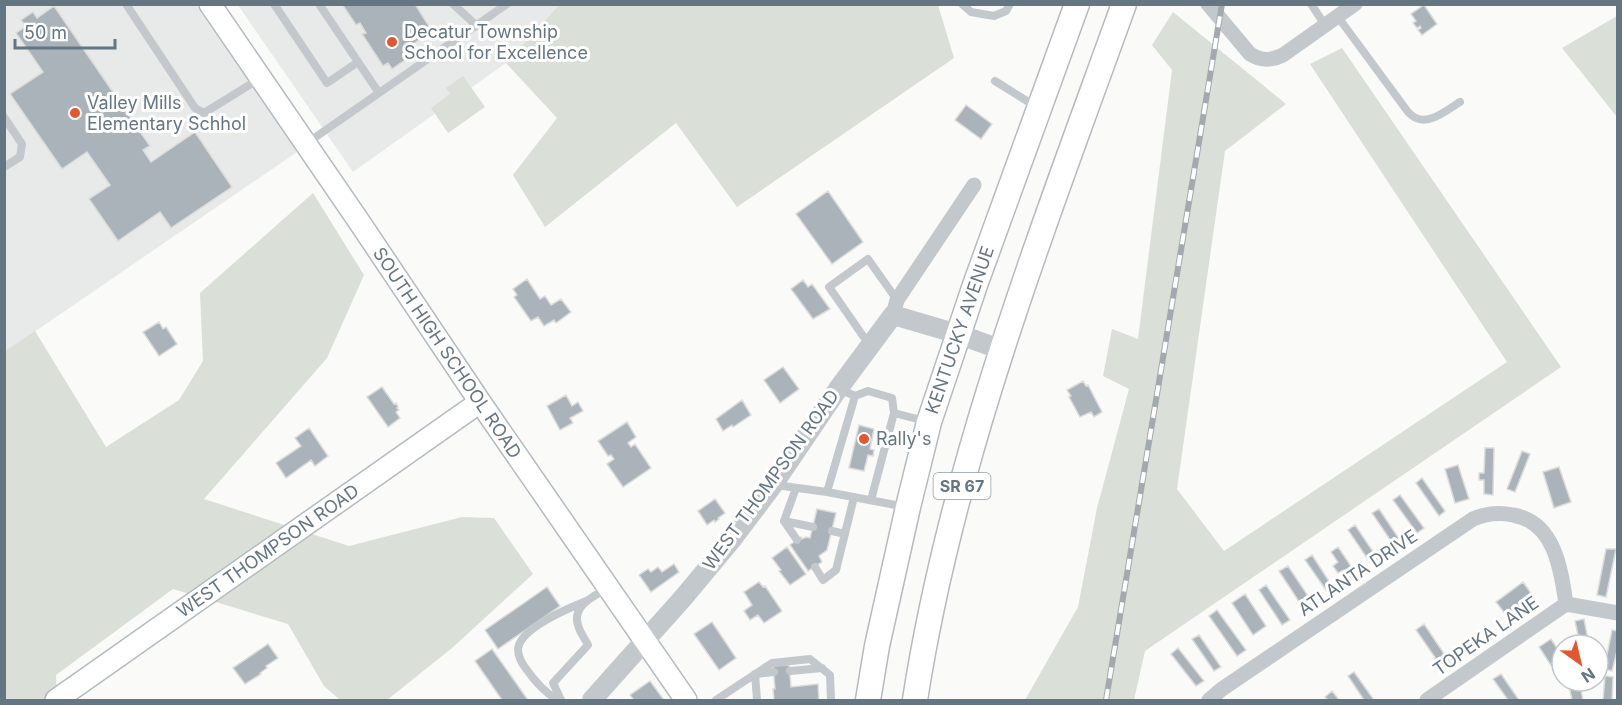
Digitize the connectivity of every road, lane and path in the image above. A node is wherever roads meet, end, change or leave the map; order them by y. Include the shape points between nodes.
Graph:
1 (126, 4) edge
2 (210, 4) edge
3 (274, 4) edge
4 (319, 4) edge
5 (453, 4) edge
6 (493, 4) edge
7 (507, 4) edge
8 (962, 4) edge
9 (1010, 4) edge
10 (1125, 4) edge
11 (1208, 4) edge
12 (1311, 4) edge
13 (1355, 4) edge
14 (1076, 5) edge
15 (493, 14) junction
16 (1332, 21) junction
17 (477, 26) junction
18 (358, 62) junction
19 (261, 78) junction
20 (995, 81) dead end
21 (379, 93) junction
22 (1460, 102) dead end
23 (1039, 108) junction
24 (4, 117) edge
25 (305, 144) junction
26 (4, 167) edge
27 (974, 185) dead end
28 (895, 307) junction
29 (958, 334) junction
30 (870, 346) junction
31 (1002, 350) junction
32 (846, 392) junction
33 (480, 402) junction
34 (894, 413) junction
35 (929, 422) junction
36 (773, 485) junction
37 (796, 488) junction
38 (827, 492) junction
39 (854, 497) junction
40 (871, 500) junction
41 (908, 507) junction
42 (784, 521) junction
43 (813, 527) dead end
44 (832, 531) dead end
45 (845, 534) junction
46 (797, 540) dead end
47 (815, 567) dead end
48 (608, 588) junction
49 (586, 601) junction
50 (1566, 604) junction
51 (1617, 613) edge
52 (645, 642) junction
53 (878, 646) junction
54 (822, 668) junction
55 (789, 671) dead end
56 (774, 672) dead end
57 (755, 674) junction
58 (56, 700) edge
59 (559, 700) edge
60 (592, 700) edge
61 (686, 700) edge
62 (716, 700) edge
63 (757, 700) edge
64 (831, 700) edge
65 (868, 700) edge
66 (881, 700) edge
67 (915, 700) edge
68 (1209, 700) edge
69 (1427, 700) edge

1 - 19 lane via 195,108 204,113
2 - 19 main road, SOUTH HIGH SCHOOL ROAD
3 - 18 lane via 327,83
4 - 18 lane
5 - 17 lane
6 - 15 lane
7 - 15 lane
8 - 9 lane via 971,12 994,16 1006,11
10 - 31 main road, SR 67
11 - 16 street via 1250,54 1265,60 1283,55
12 - 16 lane
13 - 16 street
14 - 23 main road, KENTUCKY AVENUE / SR 67
15 - 17 lane
16 - 22 lane via 1416,119 1434,118
17 - 21 lane
18 - 21 lane
19 - 25 main road, SOUTH HIGH SCHOOL ROAD
20 - 23 lane
21 - 25 lane
23 - 29 main road, KENTUCKY AVENUE / SR 67
24 - 26 lane via 22,144 20,157
25 - 33 main road, SOUTH HIGH SCHOOL ROAD
27 - 28 street, WEST THOMPSON ROAD
28 - 29 street
28 - 30 street, WEST THOMPSON ROAD
28 - 30 lane via 868,259 829,287
29 - 31 street
29 - 35 main road, KENTUCKY AVENUE / SR 67
30 - 32 street, WEST THOMPSON ROAD
31 - 67 main road, SR 67 via 946,545
32 - 34 lane via 868,391 892,398
32 - 36 street, WEST THOMPSON ROAD
32 - 38 lane
33 - 48 main road, SOUTH HIGH SCHOOL ROAD
33 - 58 main road, WEST THOMPSON ROAD
34 - 35 lane
34 - 40 lane
35 - 41 main road, KENTUCKY AVENUE / SR 67
36 - 37 lane
36 - 52 street, WEST THOMPSON ROAD
37 - 38 lane
37 - 42 lane
38 - 39 lane
39 - 40 lane
39 - 45 lane
40 - 41 lane
41 - 53 main road, KENTUCKY AVENUE / SR 67
42 - 43 lane
42 - 46 lane
44 - 45 lane
45 - 47 lane via 836,570 823,580
48 - 49 lane
48 - 52 main road, SOUTH HIGH SCHOOL ROAD
49 - 59 lane via 576,618 588,645 553,682
49 - 59 lane via 533,628 518,646 520,660 537,685
50 - 51 street
50 - 68 street, ATLANTA DRIVE via 1556,554 1546,535 1521,516 1491,513 1473,519
50 - 69 street, TOPEKA LANE
52 - 60 street, WEST THOMPSON ROAD
52 - 61 main road, SOUTH HIGH SCHOOL ROAD
53 - 65 main road, KENTUCKY AVENUE / SR 67
53 - 66 main road via 885,670
54 - 55 lane
54 - 57 lane via 810,659 772,663
54 - 64 lane via 830,675
56 - 57 lane
57 - 62 lane
57 - 63 lane

